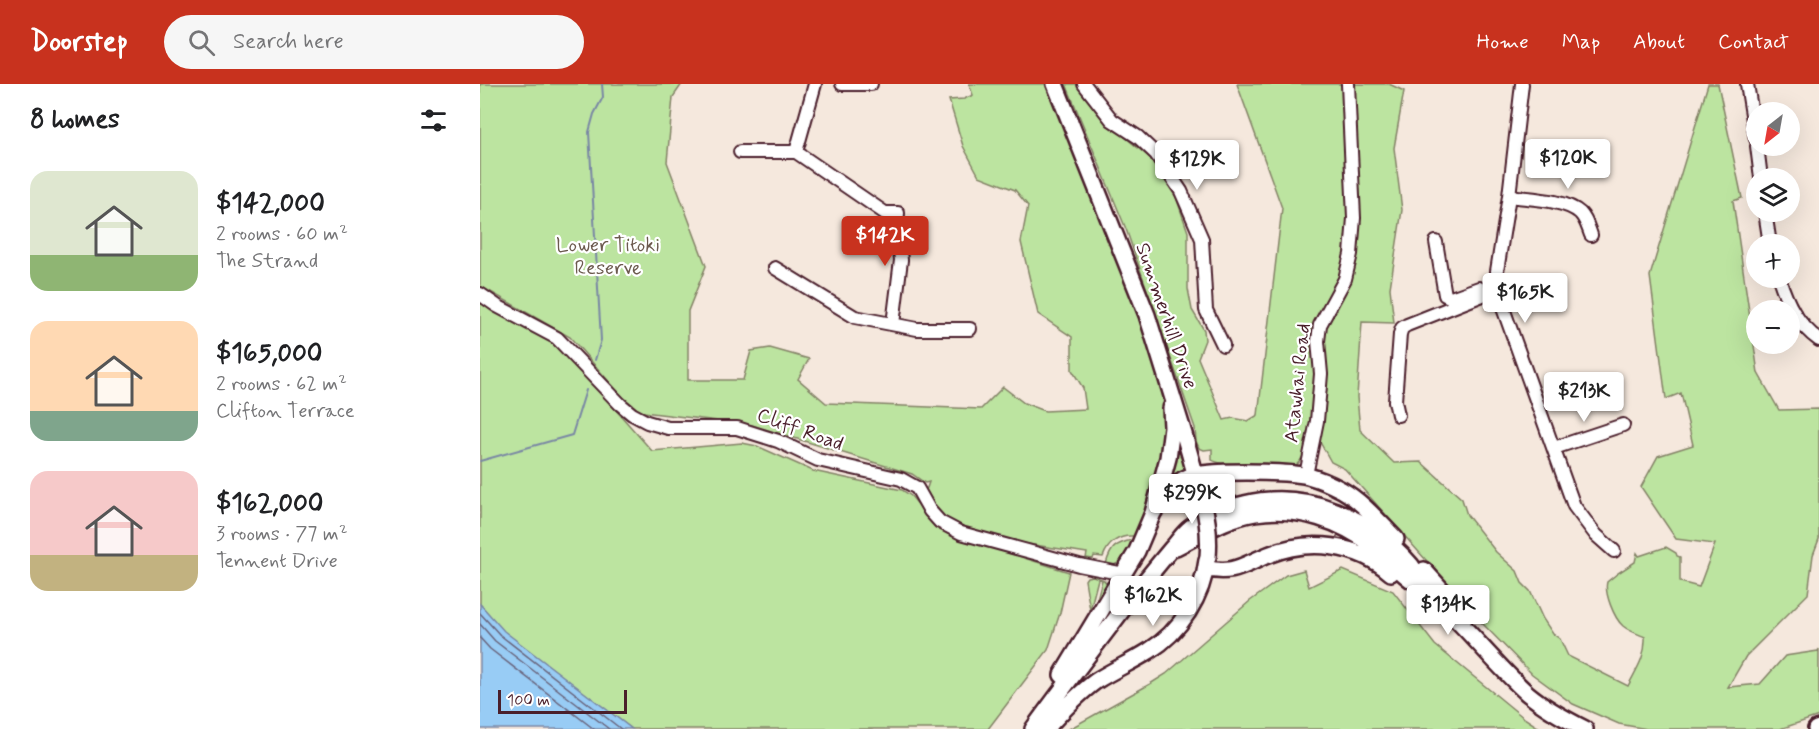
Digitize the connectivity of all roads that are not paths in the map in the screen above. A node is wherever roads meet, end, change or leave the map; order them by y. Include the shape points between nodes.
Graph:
1 (815, 84) edge
2 (842, 84) edge
3 (871, 84) edge
4 (1054, 84) edge
5 (1084, 84) edge
6 (1348, 84) edge
7 (1522, 84) edge
8 (1747, 84) edge
9 (1750, 102) edge
10 (740, 152) dead end
11 (796, 152) junction
12 (1509, 196) junction
13 (1591, 235) dead end
14 (1436, 242) dead end
15 (775, 268) dead end
16 (1498, 285) junction
17 (1783, 288) edge
18 (480, 294) edge
19 (893, 324) junction
20 (970, 329) dead end
21 (1819, 340) edge
22 (1223, 345) dead end
23 (1168, 381) junction
24 (1398, 415) dead end
25 (1623, 424) dead end
26 (1554, 448) junction
27 (1195, 475) junction
28 (1306, 475) junction
29 (1153, 513) junction
30 (1614, 551) dead end
31 (1207, 563) junction
32 (1124, 574) junction
33 (1488, 654) junction
34 (1031, 729) edge
35 (1046, 729) edge
36 (1586, 729) edge

1 - 11 street
2 - 3 street
4 - 23 main road, Summerhill Drive via 1147,315
5 - 22 street via 1112,120 1156,154 1180,190 1202,239 1206,310
6 - 28 street, Atawhai Road via 1354,218 1351,254 1345,279 1320,325 1317,421
7 - 12 street
8 - 9 street
10 - 11 street
11 - 19 street via 885,213 898,213 901,260
12 - 13 street via 1567,205 1585,219
12 - 16 street
14 - 16 street via 1443,291 1448,297
15 - 19 street via 855,317
16 - 24 street via 1402,328 1395,401
16 - 26 street
17 - 21 street via 1798,321
18 - 32 street, Cliff Road via 557,338 620,404 647,422 668,428 737,428 818,460 893,476 917,489 940,522 961,533
19 - 20 street via 917,329
23 - 27 main road, Summerhill Drive
23 - 29 main road via 1170,443
25 - 26 street
26 - 30 street via 1574,506
27 - 28 main road
27 - 29 main road via 1177,484
27 - 31 main road, Summerhill Drive, bridge via 1209,528
28 - 33 main road via 1342,490 1371,513 1452,601
29 - 32 main road
31 - 33 main road via 1220,572 1232,571 1290,548 1319,545 1345,549 1386,568
31 - 35 main road, Summerhill Drive via 1199,592 1172,632 1151,650 1084,690
32 - 34 main road
33 - 34 main road via 1432,595 1411,566 1363,524 1322,506 1265,500 1218,512 1188,529
33 - 36 main road via 1540,703

